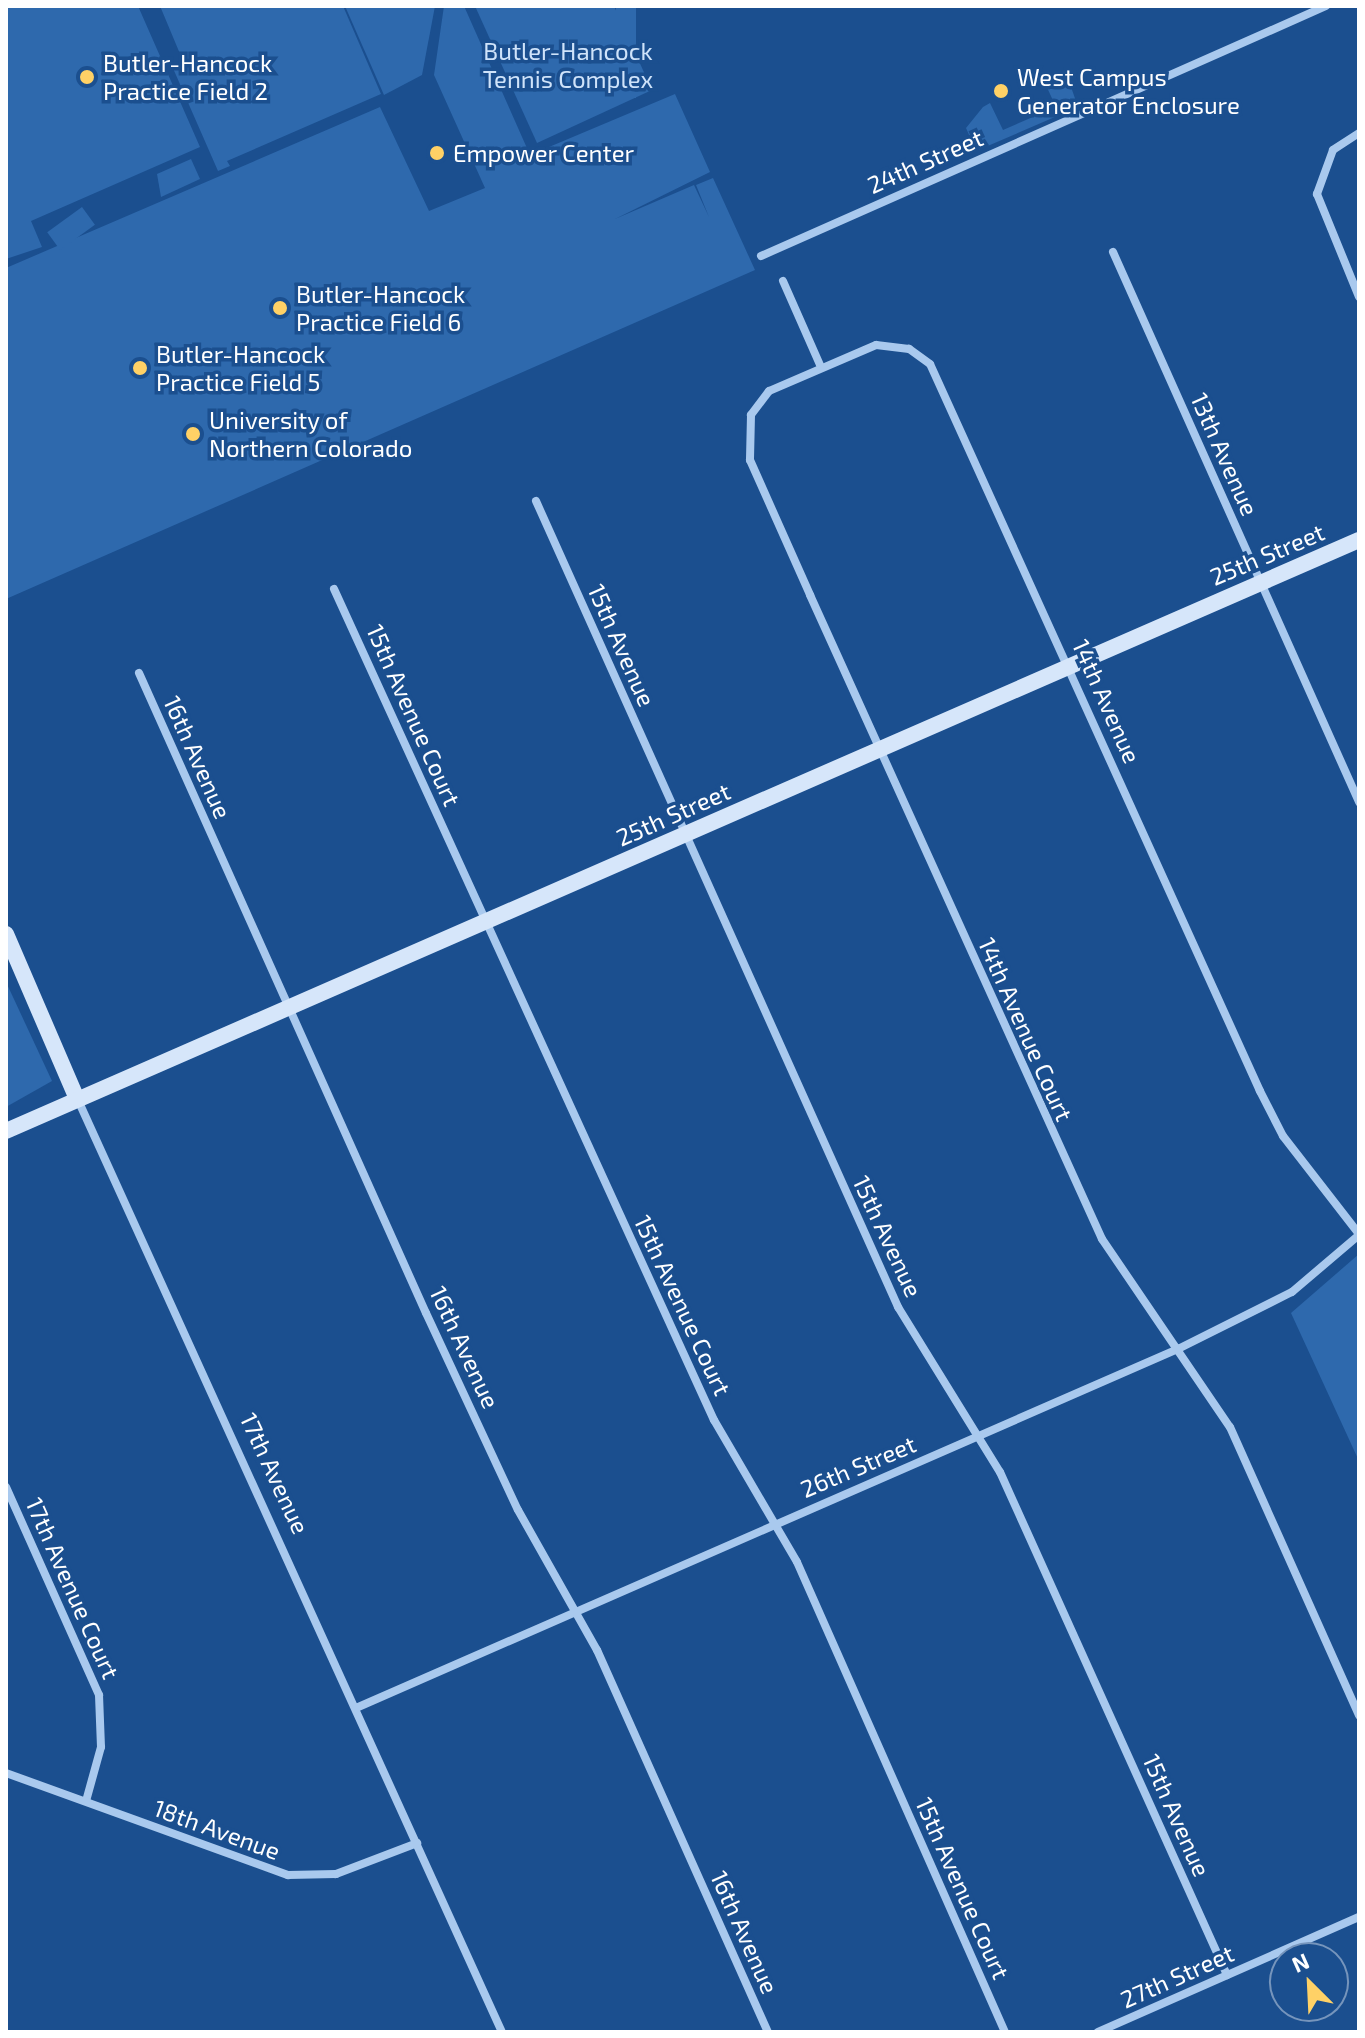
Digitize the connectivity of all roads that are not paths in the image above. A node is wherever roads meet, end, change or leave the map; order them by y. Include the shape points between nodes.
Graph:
1 (1326, 6) edge
2 (1359, 133) edge
3 (1113, 252) dead end
4 (761, 256) dead end
5 (783, 281) dead end
6 (1359, 297) edge
7 (821, 367) junction
8 (536, 501) dead end
9 (1359, 540) edge
10 (1260, 583) junction
11 (334, 589) dead end
12 (1069, 666) junction
13 (139, 673) dead end
14 (881, 750) junction
15 (1359, 802) edge
16 (685, 836) junction
17 (485, 920) junction
18 (6, 934) edge
19 (289, 1008) junction
20 (77, 1099) junction
21 (6, 1131) edge
22 (1359, 1234) edge
23 (1180, 1348) junction
24 (979, 1436) junction
25 (6, 1487) edge
26 (777, 1523) junction
27 (576, 1611) junction
28 (356, 1708) junction
29 (1359, 1715) edge
30 (6, 1773) edge
31 (86, 1801) junction
32 (417, 1843) junction
33 (1359, 1917) edge
34 (1227, 1975) junction
35 (502, 2032) edge
36 (768, 2032) edge
37 (1005, 2032) edge
38 (1098, 2032) edge

1 - 4 street, 24th Street
2 - 6 street via 1333,150 1317,194
3 - 10 street, 13th Avenue
5 - 7 street
7 - 12 street, 14th Avenue via 890,344 930,364
7 - 14 street, 14th Avenue Court via 769,391 751,415 747,440
8 - 16 street, 15th Avenue
9 - 10 street, 25th Street
10 - 12 street, 25th Street
10 - 15 street, 13th Avenue
11 - 17 street, 15th Avenue Court
12 - 14 street, 25th Street
12 - 22 street, 14th Avenue via 1260,1091 1283,1136
13 - 19 street, 16th Avenue
14 - 16 street, 25th Street
14 - 23 street, 14th Avenue Court via 1102,1239
16 - 17 street, 25th Street
16 - 24 street, 15th Avenue via 898,1307
17 - 19 street, 25th Street
17 - 26 street, 15th Avenue Court via 714,1420
18 - 20 street, 17th Avenue
19 - 20 street, 25th Street
19 - 27 street, 16th Avenue via 518,1510
20 - 21 street, 25th Street
20 - 28 street, 17th Avenue
22 - 23 street, 26th Street via 1292,1292
23 - 24 street, 26th Street
23 - 29 street, 14th Avenue Court via 1230,1427
24 - 26 street, 26th Street
24 - 34 street, 15th Avenue
25 - 31 street, 17th Avenue Court via 99,1695 101,1747
26 - 27 street, 26th Street
26 - 37 street, 15th Avenue Court
27 - 28 street, 26th Street
27 - 36 street, 16th Avenue
28 - 32 street, 17th Avenue
30 - 31 street, 18th Avenue
31 - 32 street, 18th Avenue via 288,1875 336,1874
32 - 35 street, 17th Avenue
33 - 34 street, 27th Street
34 - 38 street, 27th Street

